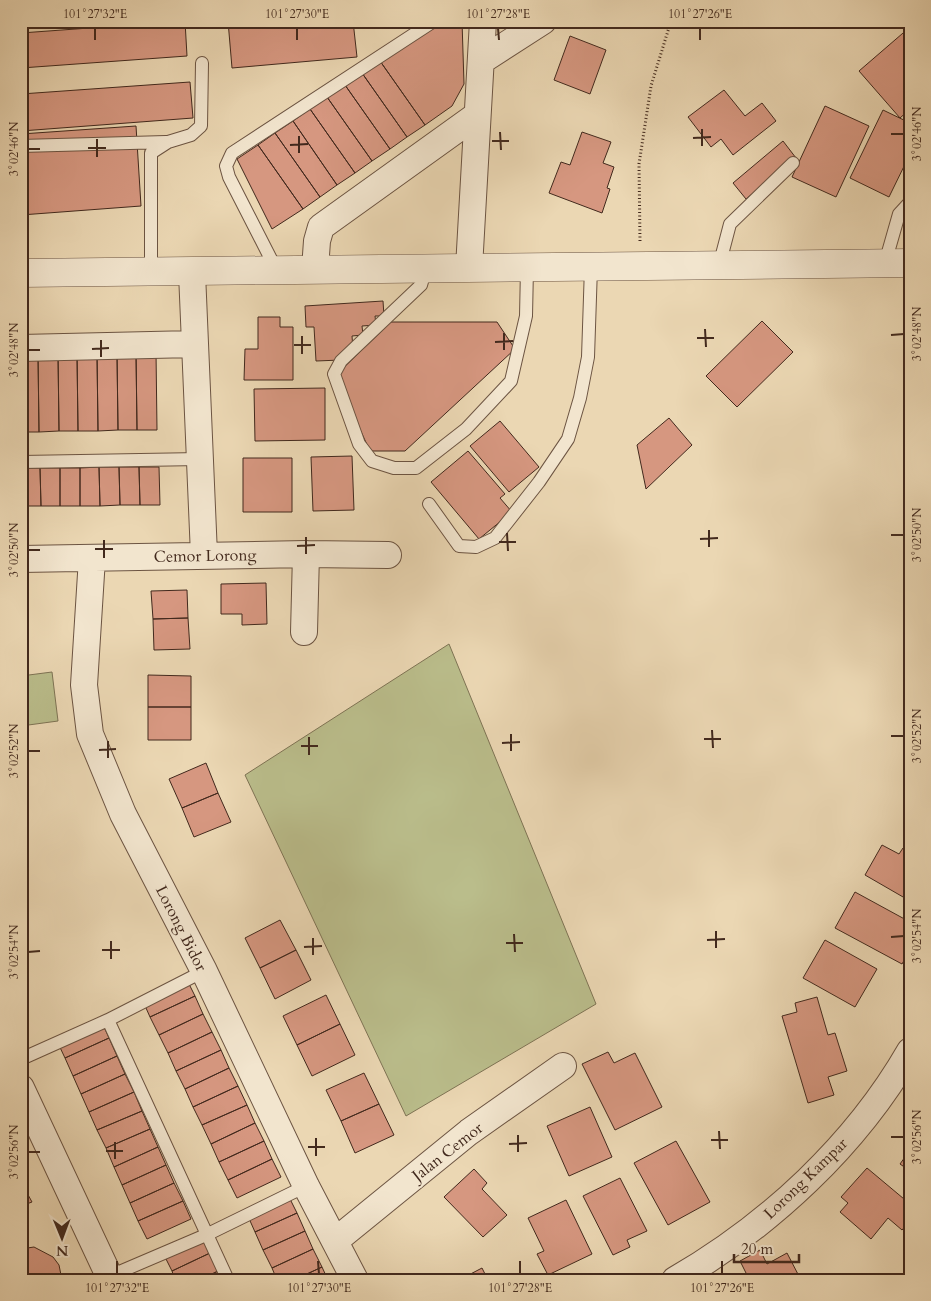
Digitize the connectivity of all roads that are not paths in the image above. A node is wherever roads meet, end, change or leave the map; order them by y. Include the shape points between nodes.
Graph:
1 (434, 21) edge
2 (483, 21) edge
3 (543, 21) edge
4 (481, 61) junction
5 (202, 63) dead end
6 (477, 115) junction
7 (168, 142) junction
8 (21, 146) edge
9 (793, 163) dead end
10 (910, 202) edge
11 (897, 263) edge
12 (719, 266) junction
13 (616, 267) junction
14 (426, 268) junction
15 (470, 268) junction
16 (527, 268) junction
17 (276, 269) junction
18 (315, 269) junction
19 (21, 273) edge
20 (150, 273) junction
21 (192, 273) junction
22 (194, 344) junction
23 (21, 348) edge
24 (200, 459) junction
25 (21, 462) edge
26 (429, 504) dead end
27 (306, 554) junction
28 (204, 555) junction
29 (388, 555) dead end
30 (92, 558) junction
31 (21, 559) edge
32 (304, 632) dead end
33 (204, 972) junction
34 (108, 1020) junction
35 (21, 1059) edge
36 (907, 1064) edge
37 (563, 1066) dead end
38 (21, 1088) edge
39 (306, 1186) junction
40 (206, 1235) junction
41 (335, 1241) junction
42 (110, 1278) edge
43 (228, 1280) edge
44 (355, 1280) edge
45 (675, 1280) edge

1 - 17 lane via 232,153 226,166 229,177
2 - 4 street
3 - 4 street
4 - 6 street
5 - 7 lane via 201,126 191,135
6 - 15 street
6 - 18 street via 321,227
7 - 8 lane
7 - 20 lane via 151,153
9 - 12 lane via 730,224
10 - 11 lane via 899,214
11 - 12 street
12 - 13 street
13 - 16 street
13 - 26 lane via 588,358 568,439 495,538 476,547 460,546
14 - 15 street
14 - 16 lane via 421,284 341,361 334,374 359,444 372,461 394,468 416,468 466,429 511,381 526,316
14 - 18 street
15 - 16 street
17 - 18 street
17 - 21 street
19 - 20 street
20 - 21 street
21 - 22 street
22 - 23 street
22 - 24 street
24 - 25 lane
24 - 28 street
27 - 28 street, Cemor Lorong
27 - 29 street, Cemor Lorong
27 - 32 street
28 - 30 street, Cemor Lorong
30 - 31 street, Cemor Lorong
30 - 33 street, Lorong Bidor via 84,686 90,734 123,814
33 - 34 lane
33 - 39 street, Lorong Bidor
34 - 35 lane
34 - 40 lane
36 - 45 street, Lorong Kampar via 866,1117 813,1174 750,1232
37 - 41 street, Jalan Cemor via 469,1132
38 - 42 street
39 - 40 lane
39 - 41 street, Lorong Bidor
40 - 42 lane
40 - 43 lane
41 - 44 street, Lorong Bidor

